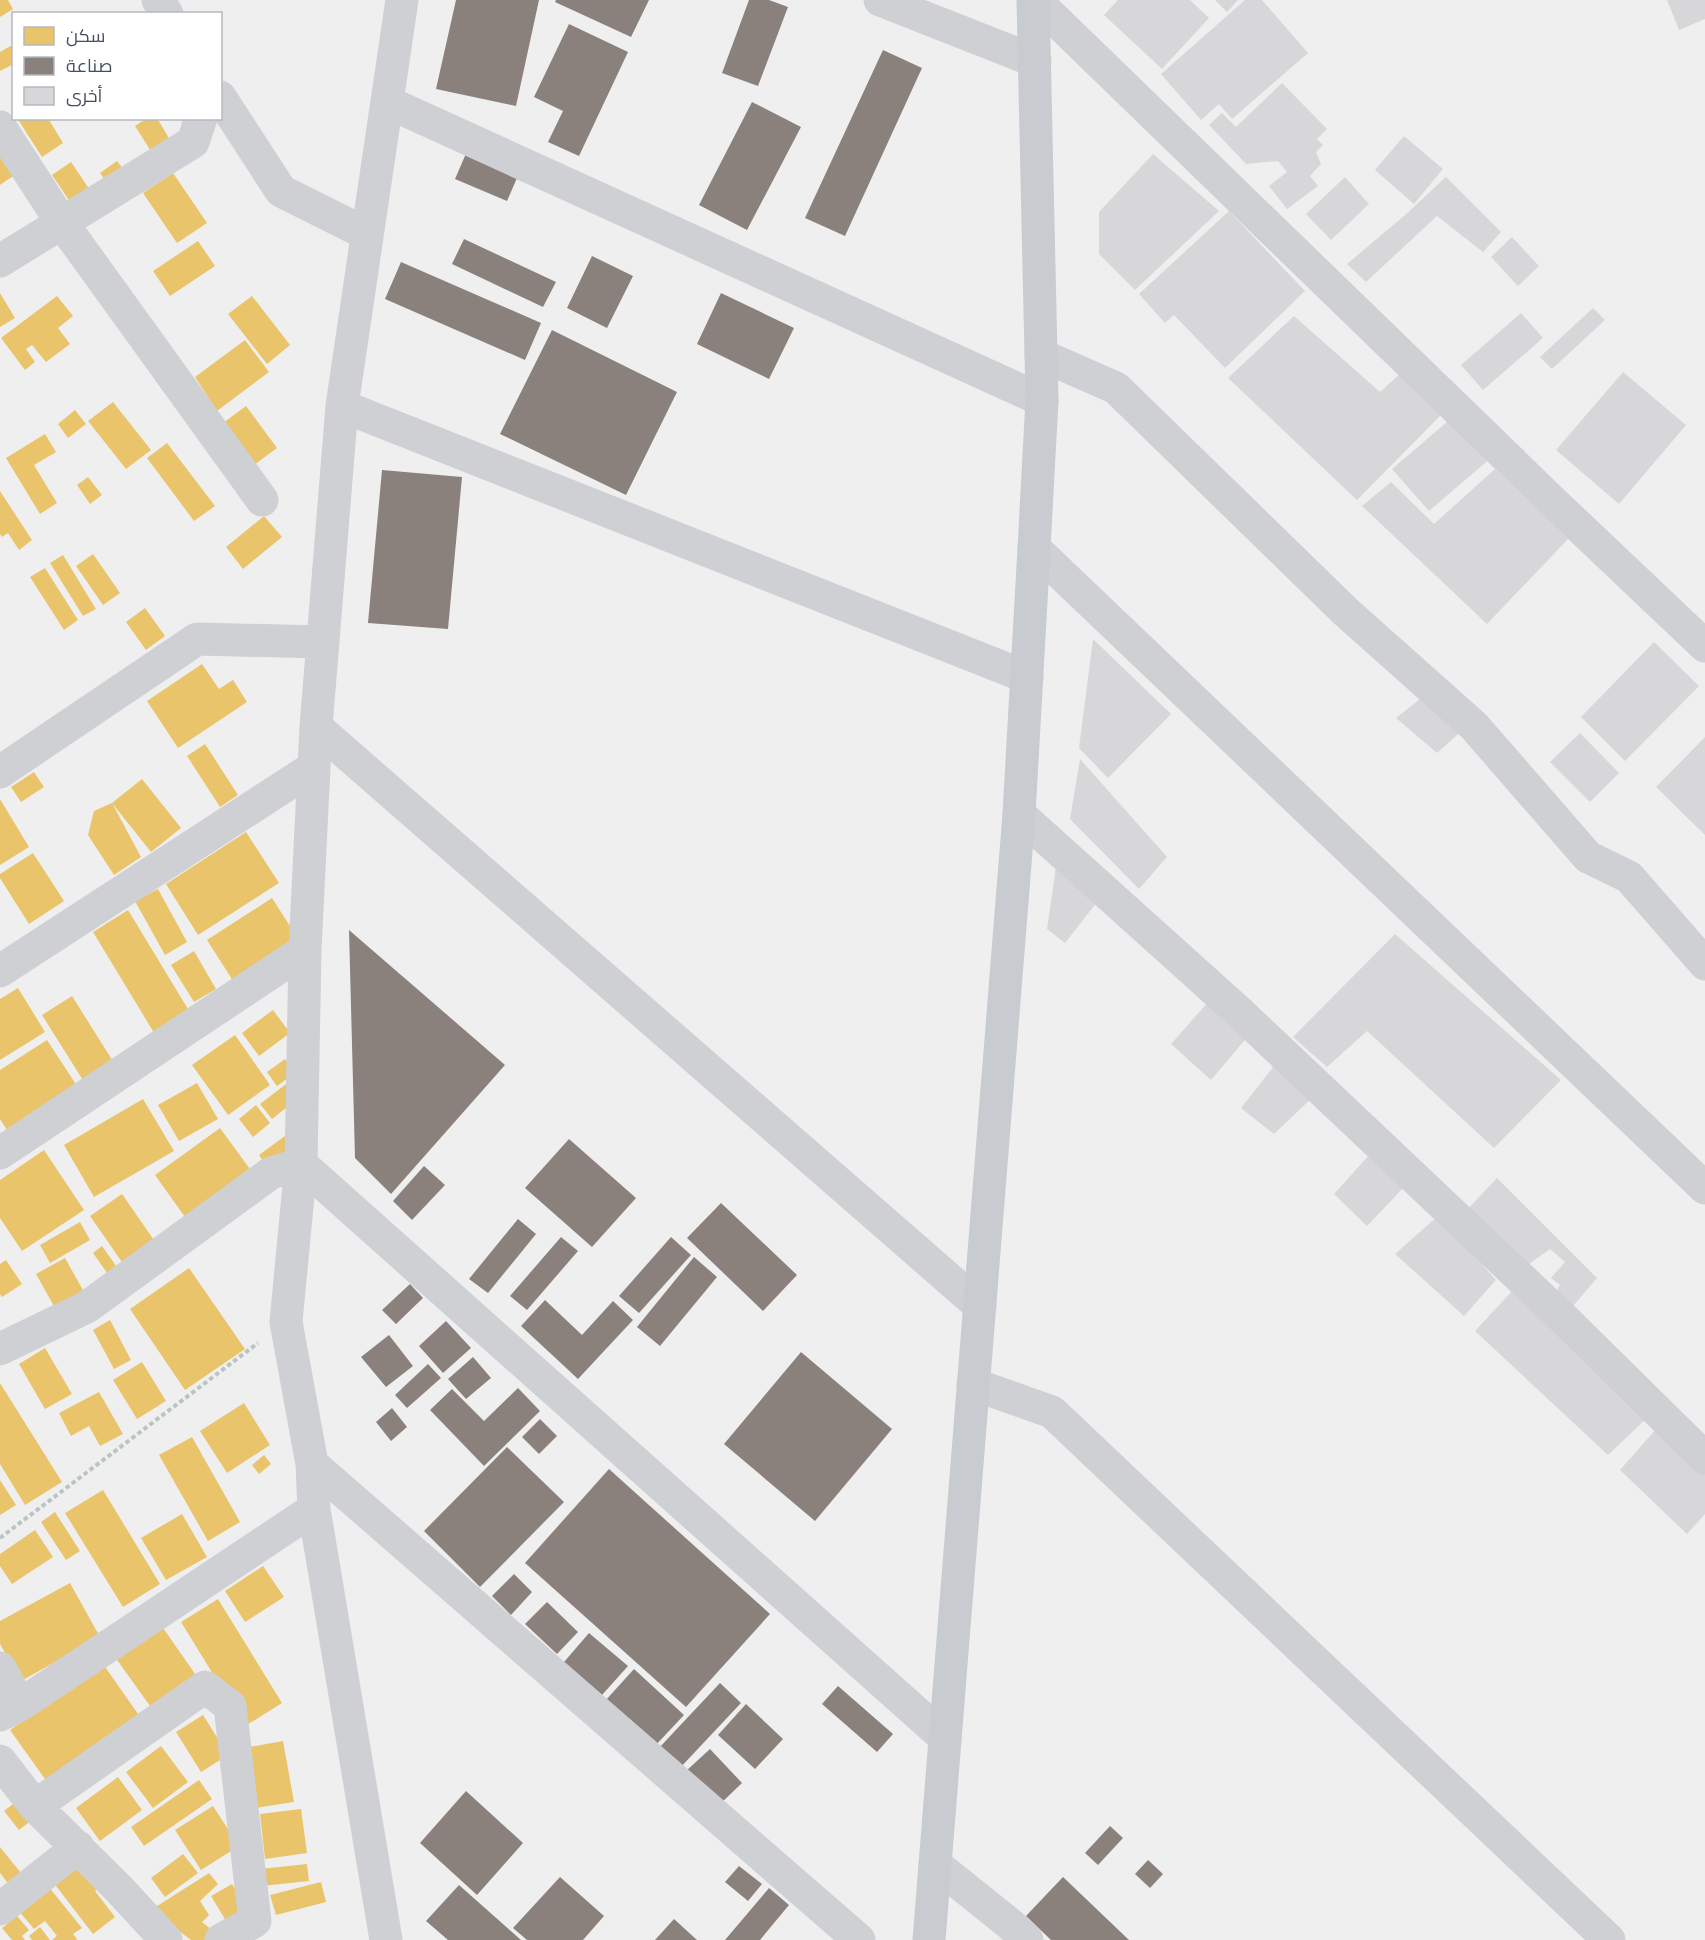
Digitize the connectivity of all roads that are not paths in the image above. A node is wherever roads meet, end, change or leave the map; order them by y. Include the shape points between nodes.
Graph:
1 (402, 0) edge
2 (880, 0) edge
3 (1034, 0) edge
4 (1035, 61) junction
5 (222, 100) edge
6 (387, 102) junction
7 (200, 120) edge
8 (0, 128) edge
9 (62, 223) junction
10 (367, 234) junction
11 (0, 261) edge
12 (1041, 355) junction
13 (1042, 400) junction
14 (342, 406) junction
15 (262, 500) dead end
16 (1034, 548) junction
17 (323, 642) junction
18 (1705, 646) edge
19 (1027, 677) junction
20 (316, 727) junction
21 (314, 767) junction
22 (0, 772) edge
23 (1019, 814) junction
24 (305, 950) junction
25 (1705, 964) edge
26 (0, 971) edge
27 (0, 1154) edge
28 (301, 1164) junction
29 (1705, 1188) edge
30 (980, 1306) junction
31 (0, 1349) edge
32 (973, 1384) junction
33 (1705, 1458) edge
34 (312, 1464) junction
35 (314, 1509) junction
36 (0, 1668) edge
37 (10, 1710) edge
38 (945, 1738) junction
39 (0, 1761) edge
40 (35, 1806) junction
41 (78, 1847) junction
42 (935, 1864) junction
43 (0, 1908) edge
44 (166, 1940) edge
45 (221, 1940) edge
46 (386, 1940) edge
47 (859, 1940) edge
48 (929, 1940) edge
49 (1027, 1940) edge
50 (1609, 1940) edge

1 - 6 street
2 - 4 street
3 - 4 main road
3 - 18 street
4 - 12 main road
5 - 10 street via 281,191
6 - 10 street
6 - 13 street
7 - 9 street via 193,142
8 - 9 street
9 - 11 street
9 - 15 street
10 - 14 street
12 - 13 main road
12 - 25 street via 1116,388 1346,612 1474,726 1588,857 1629,877
13 - 16 main road
14 - 17 street
14 - 19 street
16 - 19 main road
16 - 29 street
17 - 20 street
17 - 22 street via 197,639
19 - 23 main road
20 - 21 street
20 - 30 street
21 - 24 street
21 - 26 street
23 - 30 main road
23 - 33 street via 1238,1011
24 - 27 street
24 - 28 street
28 - 31 street via 271,1173 87,1306
28 - 34 street via 286,1322
28 - 38 street
30 - 32 main road
32 - 38 main road
32 - 50 street via 1052,1412
34 - 35 street
34 - 47 street
35 - 37 street
35 - 46 street
36 - 37 street
38 - 42 main road
39 - 40 street
40 - 41 street
40 - 45 street via 205,1687 230,1706 255,1921
41 - 43 street
41 - 44 street
42 - 48 main road
42 - 49 street

